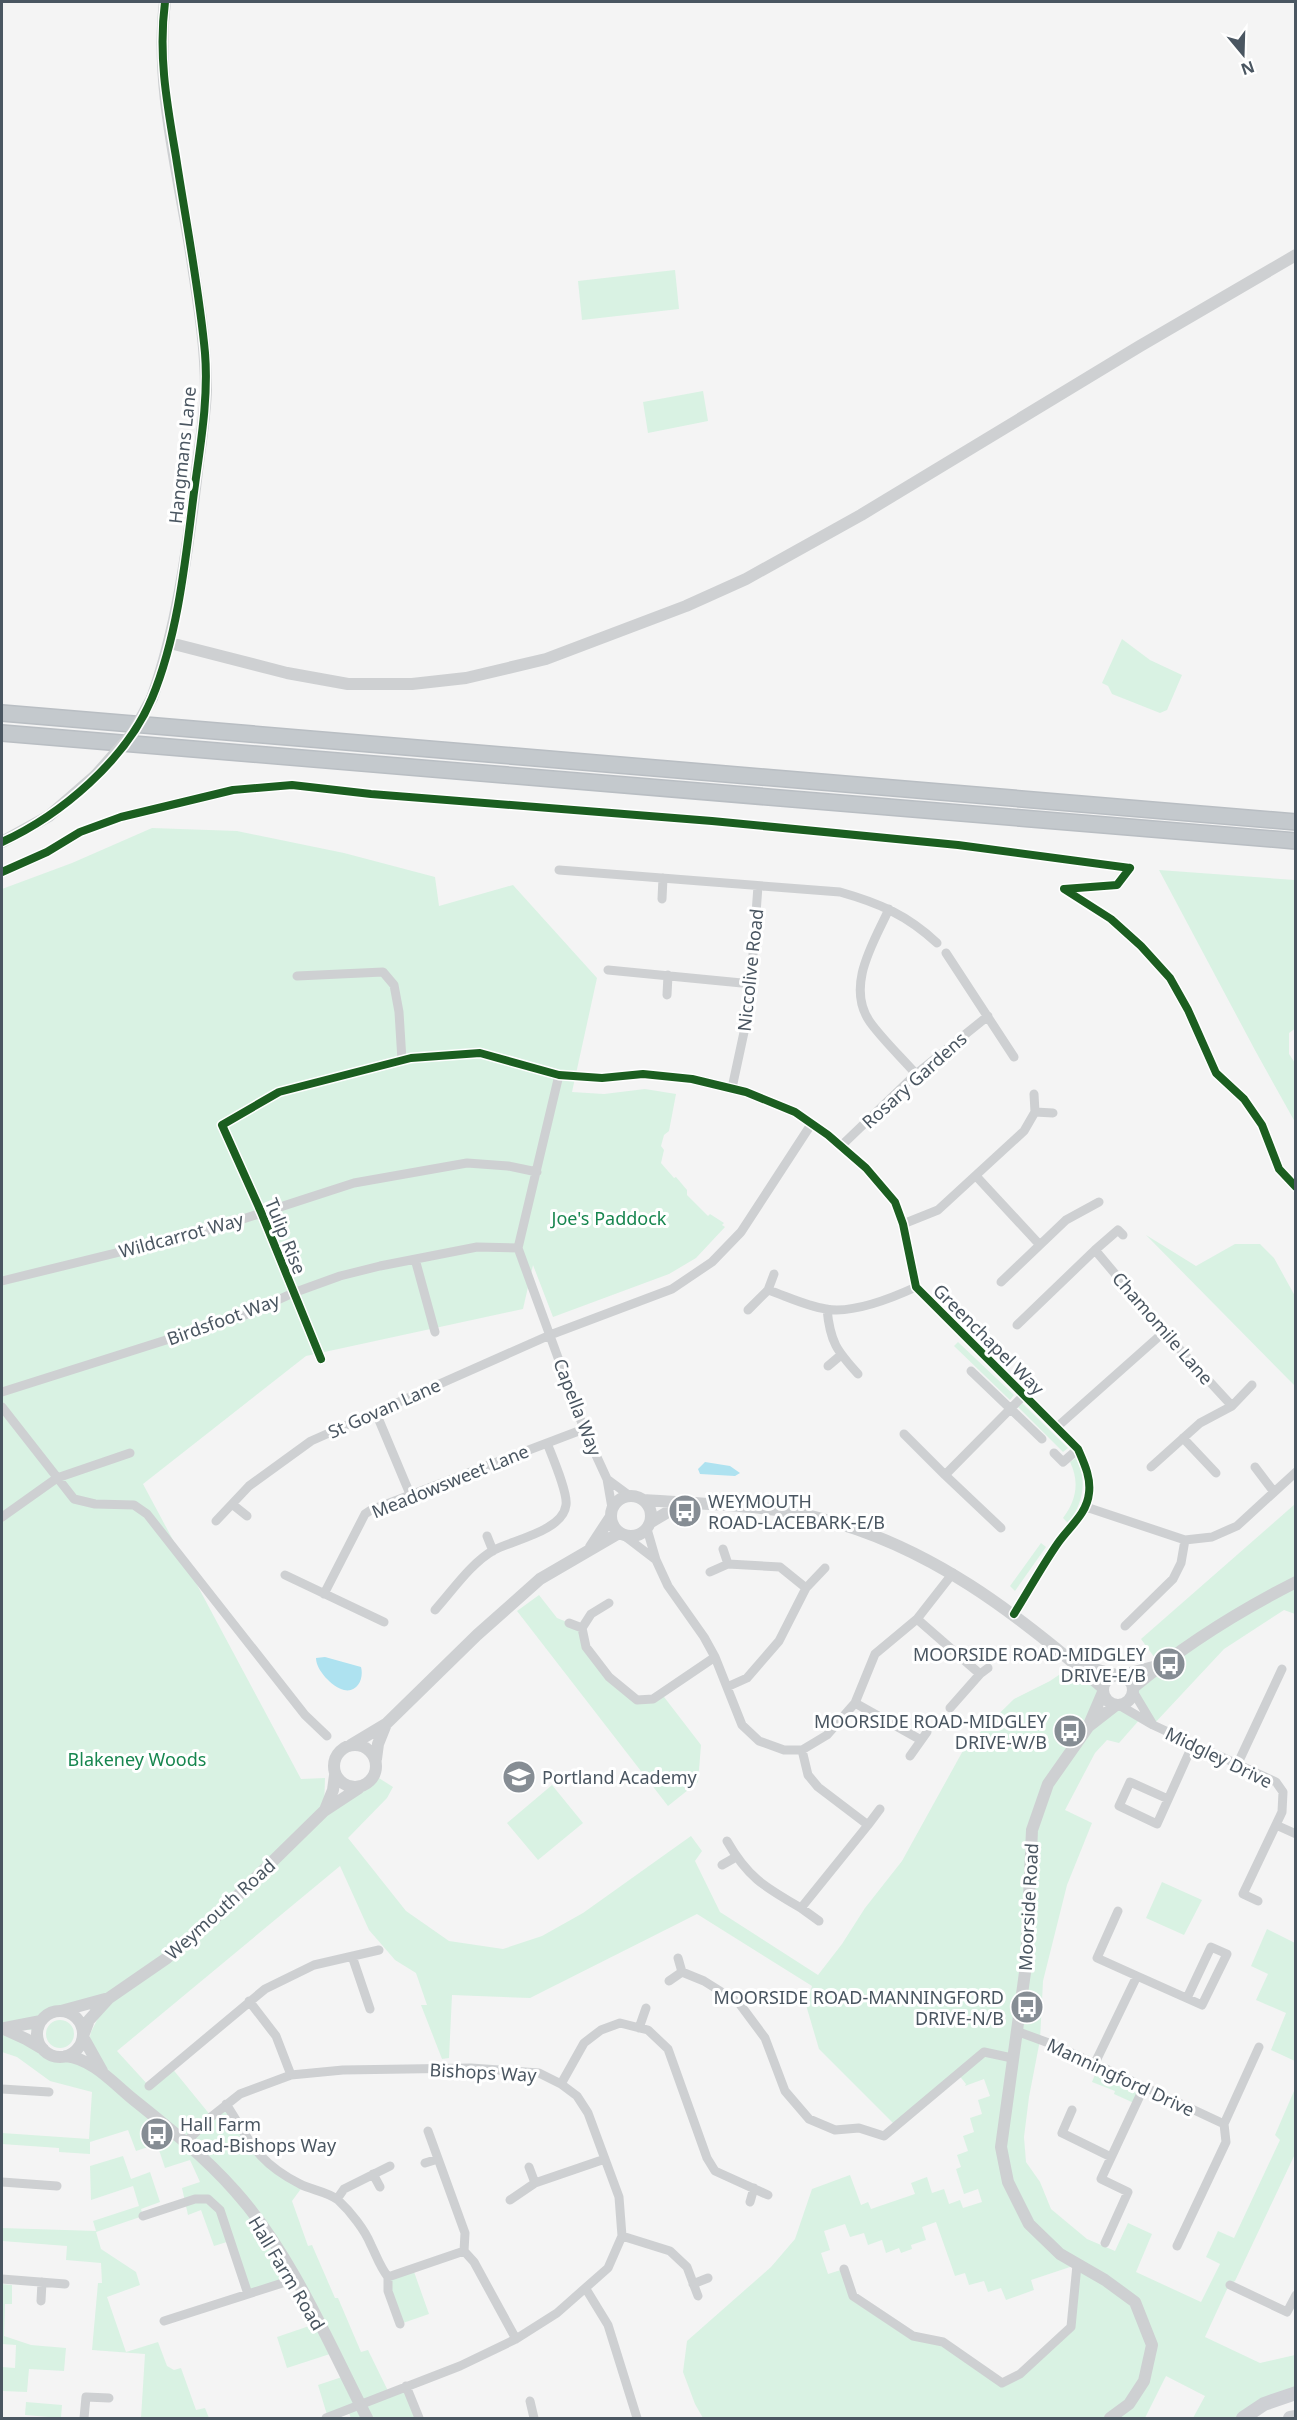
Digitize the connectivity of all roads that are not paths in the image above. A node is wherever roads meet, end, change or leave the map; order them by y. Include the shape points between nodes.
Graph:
1 (165, 2) edge
2 (1296, 255) edge
3 (170, 643) junction
4 (2, 713) edge
5 (2, 734) edge
6 (1296, 822) edge
7 (1296, 841) edge
8 (2, 842) edge
9 (560, 870) dead end
10 (663, 878) junction
11 (758, 886) junction
12 (662, 899) dead end
13 (889, 909) junction
14 (937, 943) dead end
15 (946, 953) dead end
16 (608, 970) dead end
17 (668, 975) junction
18 (297, 976) dead end
19 (752, 984) junction
20 (667, 995) dead end
21 (988, 1016) junction
22 (1014, 1056) dead end
23 (402, 1060) junction
24 (916, 1074) junction
25 (559, 1075) junction
26 (732, 1088) junction
27 (1034, 1094) dead end
28 (1035, 1112) junction
29 (1053, 1113) dead end
30 (812, 1124) junction
31 (222, 1125) joint
32 (841, 1146) junction
33 (537, 1172) junction
34 (976, 1176) junction
35 (1099, 1202) dead end
36 (261, 1212) junction
37 (903, 1224) junction
38 (1123, 1235) dead end
39 (1039, 1244) junction
40 (518, 1248) junction
41 (1095, 1250) junction
42 (415, 1259) junction
43 (774, 1274) dead end
44 (2, 1281) edge
45 (1001, 1282) dead end
46 (916, 1287) junction
47 (768, 1290) junction
48 (293, 1293) junction
49 (748, 1310) dead end
50 (827, 1310) junction
51 (1017, 1325) dead end
52 (435, 1332) dead end
53 (1164, 1332) junction
54 (550, 1335) junction
55 (842, 1355) junction
56 (321, 1359) dead end
57 (828, 1366) dead end
58 (971, 1371) dead end
59 (858, 1374) dead end
60 (1252, 1385) dead end
61 (2, 1392) edge
62 (1024, 1395) junction
63 (1232, 1406) junction
64 (2, 1407) edge
65 (1010, 1408) junction
66 (376, 1413) junction
67 (1057, 1427) junction
68 (584, 1429) junction
69 (904, 1434) dead end
70 (1183, 1438) junction
71 (1042, 1439) dead end
72 (547, 1443) junction
73 (1078, 1449) junction
74 (1054, 1453) dead end
75 (130, 1454) dead end
76 (1151, 1467) dead end
77 (1255, 1467) dead end
78 (1296, 1472) edge
79 (1216, 1473) dead end
80 (945, 1474) junction
81 (57, 1478) junction
82 (607, 1479) junction
83 (1274, 1492) junction
84 (410, 1494) junction
85 (630, 1496) junction
86 (643, 1500) junction
87 (683, 1503) junction
88 (232, 1504) junction
89 (1086, 1507) junction
90 (611, 1513) junction
91 (2, 1516) edge
92 (247, 1516) dead end
93 (216, 1521) dead end
94 (649, 1526) junction
95 (1001, 1528) dead end
96 (623, 1535) junction
97 (487, 1536) dead end
98 (1185, 1540) junction
99 (723, 1549) dead end
100 (588, 1550) junction
101 (493, 1551) junction
102 (656, 1560) junction
103 (728, 1564) junction
104 (825, 1568) dead end
105 (710, 1572) dead end
106 (953, 1573) junction
107 (285, 1575) dead end
108 (1296, 1582) edge
109 (806, 1588) junction
110 (324, 1594) junction
111 (609, 1603) dead end
112 (435, 1610) dead end
113 (1014, 1614) junction
114 (917, 1619) junction
115 (384, 1622) dead end
116 (569, 1623) dead end
117 (1125, 1626) dead end
118 (582, 1628) junction
119 (715, 1657) junction
120 (1076, 1664) junction
121 (1160, 1665) junction
122 (1282, 1669) dead end
123 (1120, 1675) junction
124 (727, 1687) junction
125 (1103, 1690) junction
126 (1134, 1690) junction
127 (855, 1703) junction
128 (1117, 1705) junction
129 (950, 1708) dead end
130 (386, 1724) junction
131 (1153, 1725) junction
132 (1088, 1726) junction
133 (327, 1736) dead end
134 (1193, 1744) junction
135 (351, 1745) junction
136 (802, 1750) junction
137 (910, 1756) dead end
138 (376, 1759) junction
139 (1238, 1763) junction
140 (335, 1774) junction
141 (359, 1788) junction
142 (1168, 1799) junction
143 (880, 1809) dead end
144 (324, 1811) junction
145 (868, 1825) junction
146 (1276, 1825) junction
147 (1296, 1834) edge
148 (727, 1841) dead end
149 (736, 1857) junction
150 (722, 1865) dead end
151 (1258, 1901) dead end
152 (801, 1908) junction
153 (1118, 1911) dead end
154 (819, 1921) dead end
155 (379, 1950) dead end
156 (352, 1956) junction
157 (678, 1958) dead end
158 (682, 1972) junction
159 (1137, 1976) junction
160 (669, 1981) dead end
161 (109, 1998) junction
162 (1187, 1998) junction
163 (249, 2001) junction
164 (646, 2008) dead end
165 (370, 2009) dead end
166 (61, 2011) junction
167 (41, 2021) junction
168 (2, 2028) edge
169 (639, 2028) junction
170 (1016, 2031) junction
171 (83, 2036) junction
172 (1259, 2047) dead end
173 (44, 2050) junction
174 (66, 2056) junction
175 (1012, 2058) junction
176 (1095, 2063) junction
177 (104, 2074) junction
178 (291, 2075) junction
179 (561, 2084) junction
180 (149, 2086) dead end
181 (1144, 2087) junction
182 (2, 2089) edge
183 (49, 2092) dead end
184 (226, 2104) junction
185 (1072, 2110) dead end
186 (1224, 2124) junction
187 (428, 2131) dead end
188 (186, 2142) junction
189 (1111, 2157) junction
190 (438, 2159) junction
191 (605, 2159) junction
192 (426, 2163) dead end
193 (390, 2166) dead end
194 (529, 2166) dead end
195 (373, 2174) junction
196 (2, 2182) edge
197 (535, 2183) junction
198 (57, 2186) dead end
199 (380, 2187) dead end
200 (754, 2188) junction
201 (768, 2194) dead end
202 (337, 2199) junction
203 (510, 2200) dead end
204 (750, 2202) dead end
205 (143, 2216) dead end
206 (622, 2236) junction
207 (1105, 2243) dead end
208 (1177, 2246) dead end
209 (464, 2251) junction
210 (1077, 2265) junction
211 (844, 2269) dead end
212 (388, 2277) junction
213 (708, 2278) dead end
214 (2, 2279) edge
215 (296, 2279) junction
216 (42, 2282) junction
217 (64, 2284) dead end
218 (693, 2284) junction
219 (1230, 2285) dead end
220 (586, 2289) junction
221 (248, 2294) junction
222 (1296, 2295) edge
223 (698, 2296) dead end
224 (41, 2301) dead end
225 (164, 2321) dead end
226 (400, 2324) dead end
227 (516, 2338) junction
228 (406, 2386) junction
229 (1296, 2393) edge
230 (109, 2398) dead end
231 (530, 2401) dead end
232 (360, 2405) junction
233 (1296, 2417) edge
234 (84, 2418) edge
235 (326, 2418) edge
236 (367, 2418) edge
237 (419, 2418) edge
238 (534, 2418) edge
239 (637, 2418) edge
240 (1110, 2418) edge
241 (1243, 2418) edge
242 (1290, 2418) edge

1 - 3 street, Hangmans Lane via 162,73 194,271 206,392 188,542
2 - 3 street via 861,515 746,579 546,659 466,678 411,684 348,684
3 - 8 street, Hangmans Lane, bridge via 152,698 134,733 96,775 49,816
4 - 6 highway
5 - 7 highway
9 - 10 street, Niccolive Road
10 - 11 street, Niccolive Road
10 - 12 street
11 - 13 street, Niccolive Road via 840,892
11 - 19 street, Niccolive Road
13 - 14 street, Niccolive Road via 917,924
13 - 24 street via 864,963 859,990 869,1021
15 - 21 street
16 - 17 street
17 - 19 street
17 - 20 street
18 - 23 street via 383,972 394,985
19 - 26 street, Niccolive Road
21 - 22 street
21 - 24 street, Rosary Gardens
23 - 25 street, Greenchapel Way via 480,1053
23 - 31 street, Greenchapel Way via 279,1092
24 - 32 street, Rosary Gardens
25 - 26 street, Greenchapel Way via 643,1074
25 - 33 street
26 - 30 street, Greenchapel Way via 795,1112
27 - 28 street
28 - 29 street
28 - 34 street via 1024,1131
30 - 32 street, Greenchapel Way
30 - 54 street, St Govan Lane via 741,1232 712,1262 672,1289
31 - 36 street, Tulip Rise
32 - 37 street, Greenchapel Way via 895,1202
33 - 36 street, Wildcarrot Way via 467,1163 354,1183
33 - 40 street
34 - 37 street via 938,1210
34 - 39 street
35 - 39 street via 1066,1221
36 - 44 street, Wildcarrot Way via 209,1230
36 - 48 street, Tulip Rise
37 - 46 street, Greenchapel Way
38 - 41 street via 1118,1230
39 - 45 street
40 - 42 street, Birdsfoot Way via 477,1247
40 - 54 street, Capella Way
41 - 51 street
41 - 53 street, Chamomile Lane
42 - 48 street, Birdsfoot Way via 340,1276
42 - 52 street
43 - 47 street
46 - 50 street via 887,1301
46 - 62 street, Greenchapel Way
47 - 49 street
47 - 50 street
48 - 56 street, Tulip Rise
48 - 61 street, Birdsfoot Way via 245,1315
50 - 55 street via 832,1340
53 - 63 street, Chamomile Lane
53 - 67 street
54 - 66 street, St Govan Lane
54 - 68 street, Capella Way
55 - 57 street
55 - 59 street
58 - 65 street
60 - 63 street
62 - 65 street
62 - 67 street, Greenchapel Way
63 - 70 street
64 - 81 street
65 - 71 street
65 - 80 street
66 - 84 street
66 - 88 street, St Govan Lane via 311,1441 249,1486
67 - 73 street, Greenchapel Way
68 - 72 street, Meadowsweet Lane
68 - 82 street, Capella Way
69 - 80 street
70 - 76 street
70 - 79 street
72 - 84 street, Meadowsweet Lane
72 - 101 street via 566,1497 564,1512 552,1525
73 - 74 street via 1063,1462
73 - 89 street, Greenchapel Way via 1088,1472
75 - 81 street
77 - 83 street
78 - 83 street
80 - 95 street
81 - 91 street
81 - 133 street via 74,1499 134,1505 147,1514 305,1715
82 - 85 street, Capella Way
82 - 90 street, Capella Way
83 - 98 street via 1237,1526 1212,1537
84 - 110 street, Meadowsweet Lane via 365,1514
85 - 86 street
85 - 90 street via 619,1500
86 - 87 street
86 - 94 street via 649,1507
87 - 94 street
87 - 106 street via 756,1507 816,1517 889,1541
88 - 92 street
88 - 93 street, St Govan Lane
89 - 98 street
89 - 113 street via 1059,1541
90 - 96 street via 612,1524
90 - 100 street
94 - 96 street via 638,1536
94 - 102 street
96 - 100 street
96 - 102 street
97 - 101 street
98 - 117 street via 1173,1579
99 - 103 street
100 - 130 street via 540,1579
101 - 112 street
102 - 119 street via 668,1586
103 - 105 street
103 - 109 street via 780,1568
104 - 109 street
106 - 113 street
106 - 114 street
107 - 110 street
108 - 121 street via 1258,1601
109 - 124 street via 779,1641 747,1678
110 - 115 street
111 - 118 street via 591,1614
113 - 120 street
114 - 127 street via 875,1654
114 - 129 street via 984,1671
116 - 118 street
118 - 119 street via 586,1647 609,1677 637,1700 653,1699
119 - 124 street
120 - 123 street
120 - 125 street
121 - 123 street
121 - 126 street, Moorside Road
122 - 139 street
123 - 125 street, Moorside Road via 1106,1681
123 - 126 street via 1130,1679
124 - 136 street via 742,1725 759,1741 784,1750
125 - 128 street via 1107,1700
125 - 132 street, Moorside Road
126 - 128 street, Moorside Road via 1128,1702
126 - 131 street, Midgley Drive
127 - 136 street via 827,1735
127 - 137 street via 924,1736
128 - 131 street, Midgley Drive
128 - 132 street, Moorside Road
130 - 135 street
130 - 138 street
131 - 134 street, Midgley Drive
132 - 170 street, Moorside Road via 1048,1784 1032,1830 1026,1965
134 - 139 street, Midgley Drive
134 - 142 street
135 - 138 street via 363,1746
135 - 140 street via 336,1758
136 - 145 street via 808,1775 818,1787
138 - 141 street via 375,1776
139 - 146 street, Midgley Drive via 1276,1782 1283,1792 1282,1812
140 - 141 street via 345,1785
140 - 144 street, Weymouth Road
141 - 144 street, Weymouth Road
142 - 142 street via 1130,1782 1119,1806 1157,1824
143 - 145 street
144 - 161 street, Weymouth Road via 218,1915 167,1958
145 - 152 street
146 - 147 street
146 - 151 street, Midgley Drive via 1243,1894
148 - 149 street
149 - 150 street
149 - 152 street via 766,1888
152 - 154 street
153 - 159 street via 1097,1958
155 - 156 street
156 - 163 street via 314,1965
156 - 165 street
157 - 158 street
158 - 160 street
158 - 175 street via 739,2003 765,2038 785,2091 809,2119 835,2130 859,2128 884,2136 984,2052
159 - 162 street
159 - 176 street
161 - 166 street, Weymouth Road
161 - 171 street, Weymouth Road via 89,2020
162 - 162 street via 1202,2005 1227,1954 1211,1947
163 - 178 street via 276,2036
163 - 180 street
164 - 169 street
166 - 167 street
166 - 171 street via 75,2016
167 - 168 street
167 - 173 street via 37,2036
168 - 173 street
169 - 179 street via 620,2024 601,2030 584,2043
169 - 200 street via 648,2030 668,2049 707,2158 716,2171
170 - 175 street, Moorside Road
170 - 176 street, Manningford Drive
171 - 174 street via 77,2049
171 - 177 street, Hall Farm Road
172 - 186 street
173 - 174 street via 54,2056
174 - 177 street, Hall Farm Road
175 - 210 street, Moorside Road via 1001,2147 1008,2182 1029,2224
176 - 181 street, Manningford Drive
177 - 188 street, Hall Farm Road
178 - 179 street, Bishops Way via 471,2068 539,2073
178 - 184 street, Bishops Way via 240,2094
179 - 191 street, Bishops Way via 577,2096 588,2113
181 - 186 street, Manningford Drive
181 - 189 street
182 - 183 street
184 - 188 street, Bishops Way
184 - 202 street via 259,2156 276,2172
185 - 189 street via 1062,2133
186 - 208 street via 1226,2142
187 - 190 street
188 - 215 street, Hall Farm Road via 236,2191
189 - 207 street via 1101,2179 1128,2192
190 - 192 street
190 - 209 street via 465,2233
191 - 197 street
191 - 206 street, Bishops Way via 619,2197
193 - 195 street
194 - 197 street
195 - 199 street
195 - 202 street via 344,2189
196 - 198 street
197 - 203 street
200 - 201 street
200 - 204 street
202 - 212 street via 371,2243 380,2268
205 - 221 street via 195,2199 208,2199 220,2210
206 - 218 street via 670,2251 687,2267
206 - 220 street, Bishops Way via 608,2268
209 - 212 street
209 - 227 street
210 - 211 street via 1071,2327 1020,2374 1002,2383 943,2342 913,2336 853,2296
210 - 240 street, Moorside Road via 1135,2302 1152,2345 1144,2381 1129,2404
212 - 226 street via 388,2291
213 - 218 street
214 - 216 street
215 - 221 street
215 - 232 street, Hall Farm Road
216 - 217 street
216 - 224 street
218 - 223 street
219 - 222 street via 1287,2312
220 - 227 street, Bishops Way via 553,2316
220 - 239 street via 608,2325
221 - 225 street
227 - 228 street, Bishops Way via 460,2366
228 - 232 street, Bishops Way
228 - 237 street
229 - 241 main road via 1264,2404
230 - 234 street via 86,2397
231 - 238 street
232 - 235 street, Bishops Way
232 - 236 street, Hall Farm Road
233 - 242 main road

